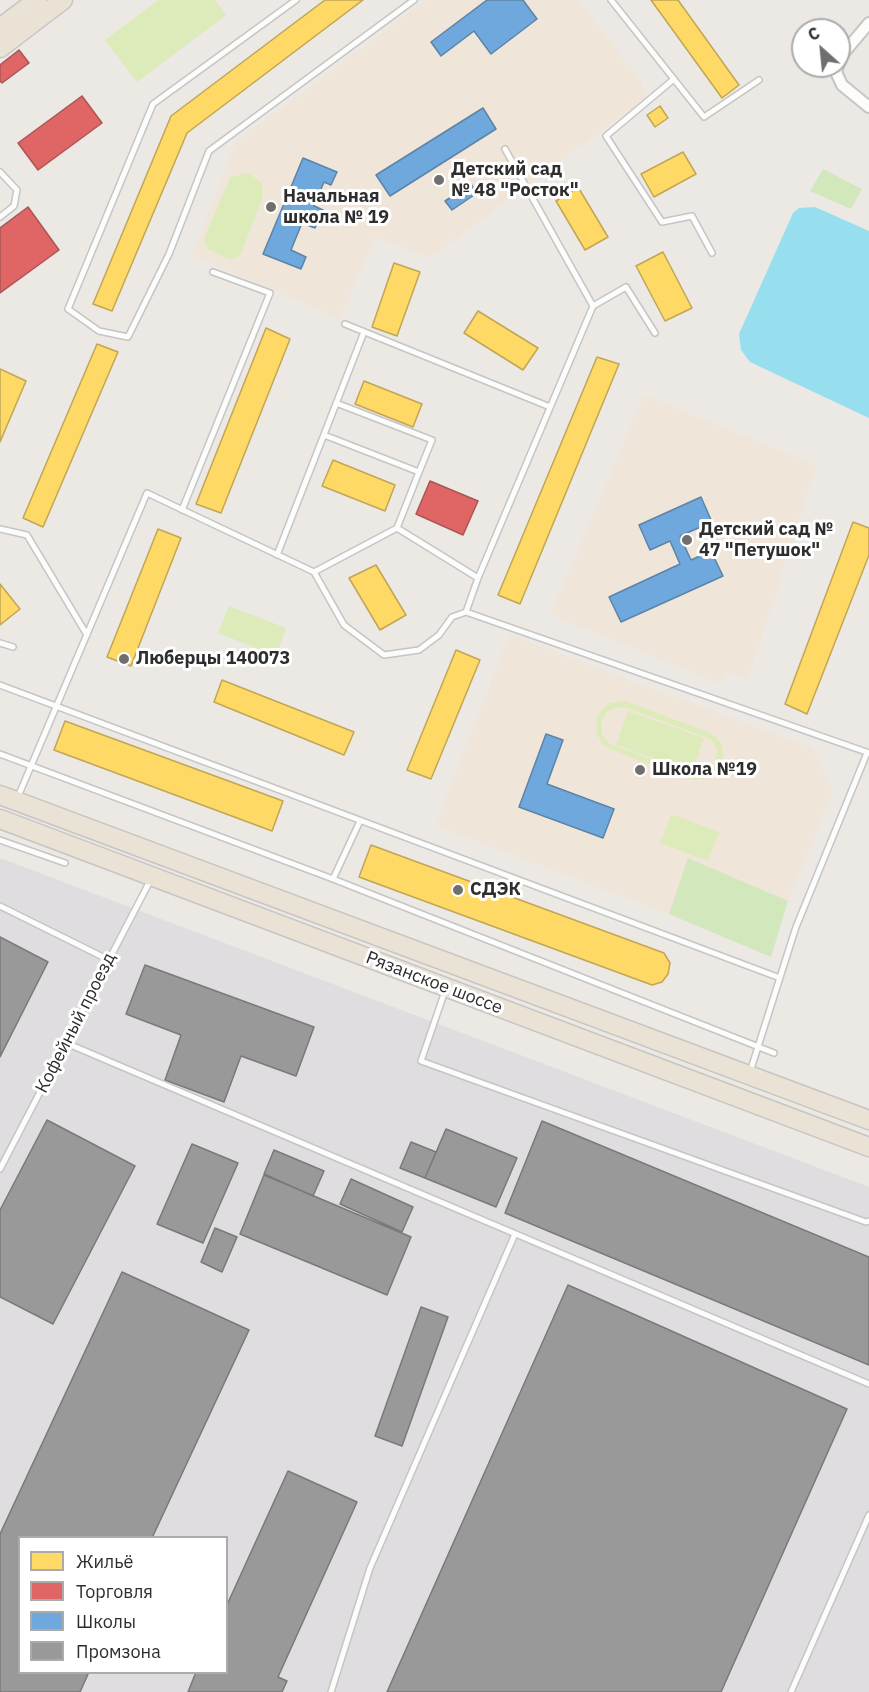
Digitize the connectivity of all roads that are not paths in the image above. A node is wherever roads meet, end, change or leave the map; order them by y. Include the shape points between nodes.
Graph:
1 (37, 0) edge
2 (63, 0) edge
3 (296, 0) edge
4 (414, 0) edge
5 (611, 0) edge
6 (869, 23) edge
7 (0, 28) edge
8 (851, 44) edge
9 (0, 48) edge
10 (839, 78) edge
11 (674, 79) junction
12 (759, 80) dead end
13 (869, 107) edge
14 (505, 149) dead end
15 (0, 172) edge
16 (0, 217) edge
17 (712, 253) dead end
18 (213, 272) dead end
19 (593, 306) junction
20 (345, 324) dead end
21 (364, 332) junction
22 (656, 333) dead end
23 (336, 403) junction
24 (550, 407) junction
25 (324, 435) junction
26 (419, 472) junction
27 (182, 510) junction
28 (397, 528) junction
29 (0, 529) edge
30 (277, 555) junction
31 (314, 572) junction
32 (478, 578) junction
33 (466, 612) junction
34 (87, 635) junction
35 (0, 643) edge
36 (13, 647) dead end
37 (0, 685) edge
38 (57, 706) junction
39 (868, 753) edge
40 (0, 754) edge
41 (31, 766) junction
42 (8, 798) edge
43 (0, 819) edge
44 (360, 821) junction
45 (0, 840) edge
46 (65, 863) dead end
47 (152, 876) junction
48 (333, 879) junction
49 (0, 906) edge
50 (109, 960) junction
51 (780, 978) junction
52 (446, 987) junction
53 (66, 1043) junction
54 (758, 1047) junction
55 (774, 1053) dead end
56 (749, 1075) junction
57 (869, 1120) edge
58 (869, 1147) edge
59 (0, 1169) edge
60 (869, 1221) edge
61 (515, 1234) junction
62 (869, 1384) edge
63 (869, 1515) edge
64 (331, 1692) edge
65 (791, 1692) edge

1 - 7 main road
2 - 9 main road
3 - 4 lane via 153,104 68,309 99,331 128,337 169,254 209,151
5 - 11 lane
6 - 8 street
10 - 13 street
11 - 12 lane via 704,117
11 - 17 lane via 606,136 662,222 692,216
14 - 19 lane
15 - 16 lane via 17,190 14,206
18 - 27 lane via 270,293
19 - 22 lane via 626,287
19 - 24 lane
20 - 21 lane
21 - 23 lane
21 - 24 lane
23 - 25 lane
23 - 26 lane via 432,440
24 - 32 lane
25 - 26 lane
25 - 30 lane
26 - 28 lane
27 - 30 lane
27 - 34 lane via 147,493
28 - 31 lane
28 - 32 lane
29 - 34 lane via 27,535
30 - 31 lane
31 - 33 lane via 344,625 384,655 419,650 439,635 452,617
32 - 33 lane
33 - 39 lane
34 - 38 lane
35 - 36 lane
37 - 38 lane
38 - 41 lane
38 - 44 lane
39 - 51 lane via 796,927
40 - 41 lane
41 - 42 lane
41 - 48 lane
42 - 56 main road, Рязанское шоссе
43 - 47 main road, Рязанское шоссе
44 - 48 lane
44 - 51 lane
45 - 46 lane
47 - 50 lane, Кофейный проезд
47 - 52 main road, Рязанское шоссе
48 - 54 lane
49 - 50 lane
50 - 53 lane, Кофейный проезд
51 - 54 lane
52 - 58 main road, Рязанское шоссе
52 - 60 lane via 421,1061
53 - 59 lane, Кофейный проезд
53 - 61 lane
54 - 55 lane
54 - 56 lane
56 - 57 main road, Рязанское шоссе
61 - 62 lane
61 - 64 lane via 370,1568
63 - 65 lane

